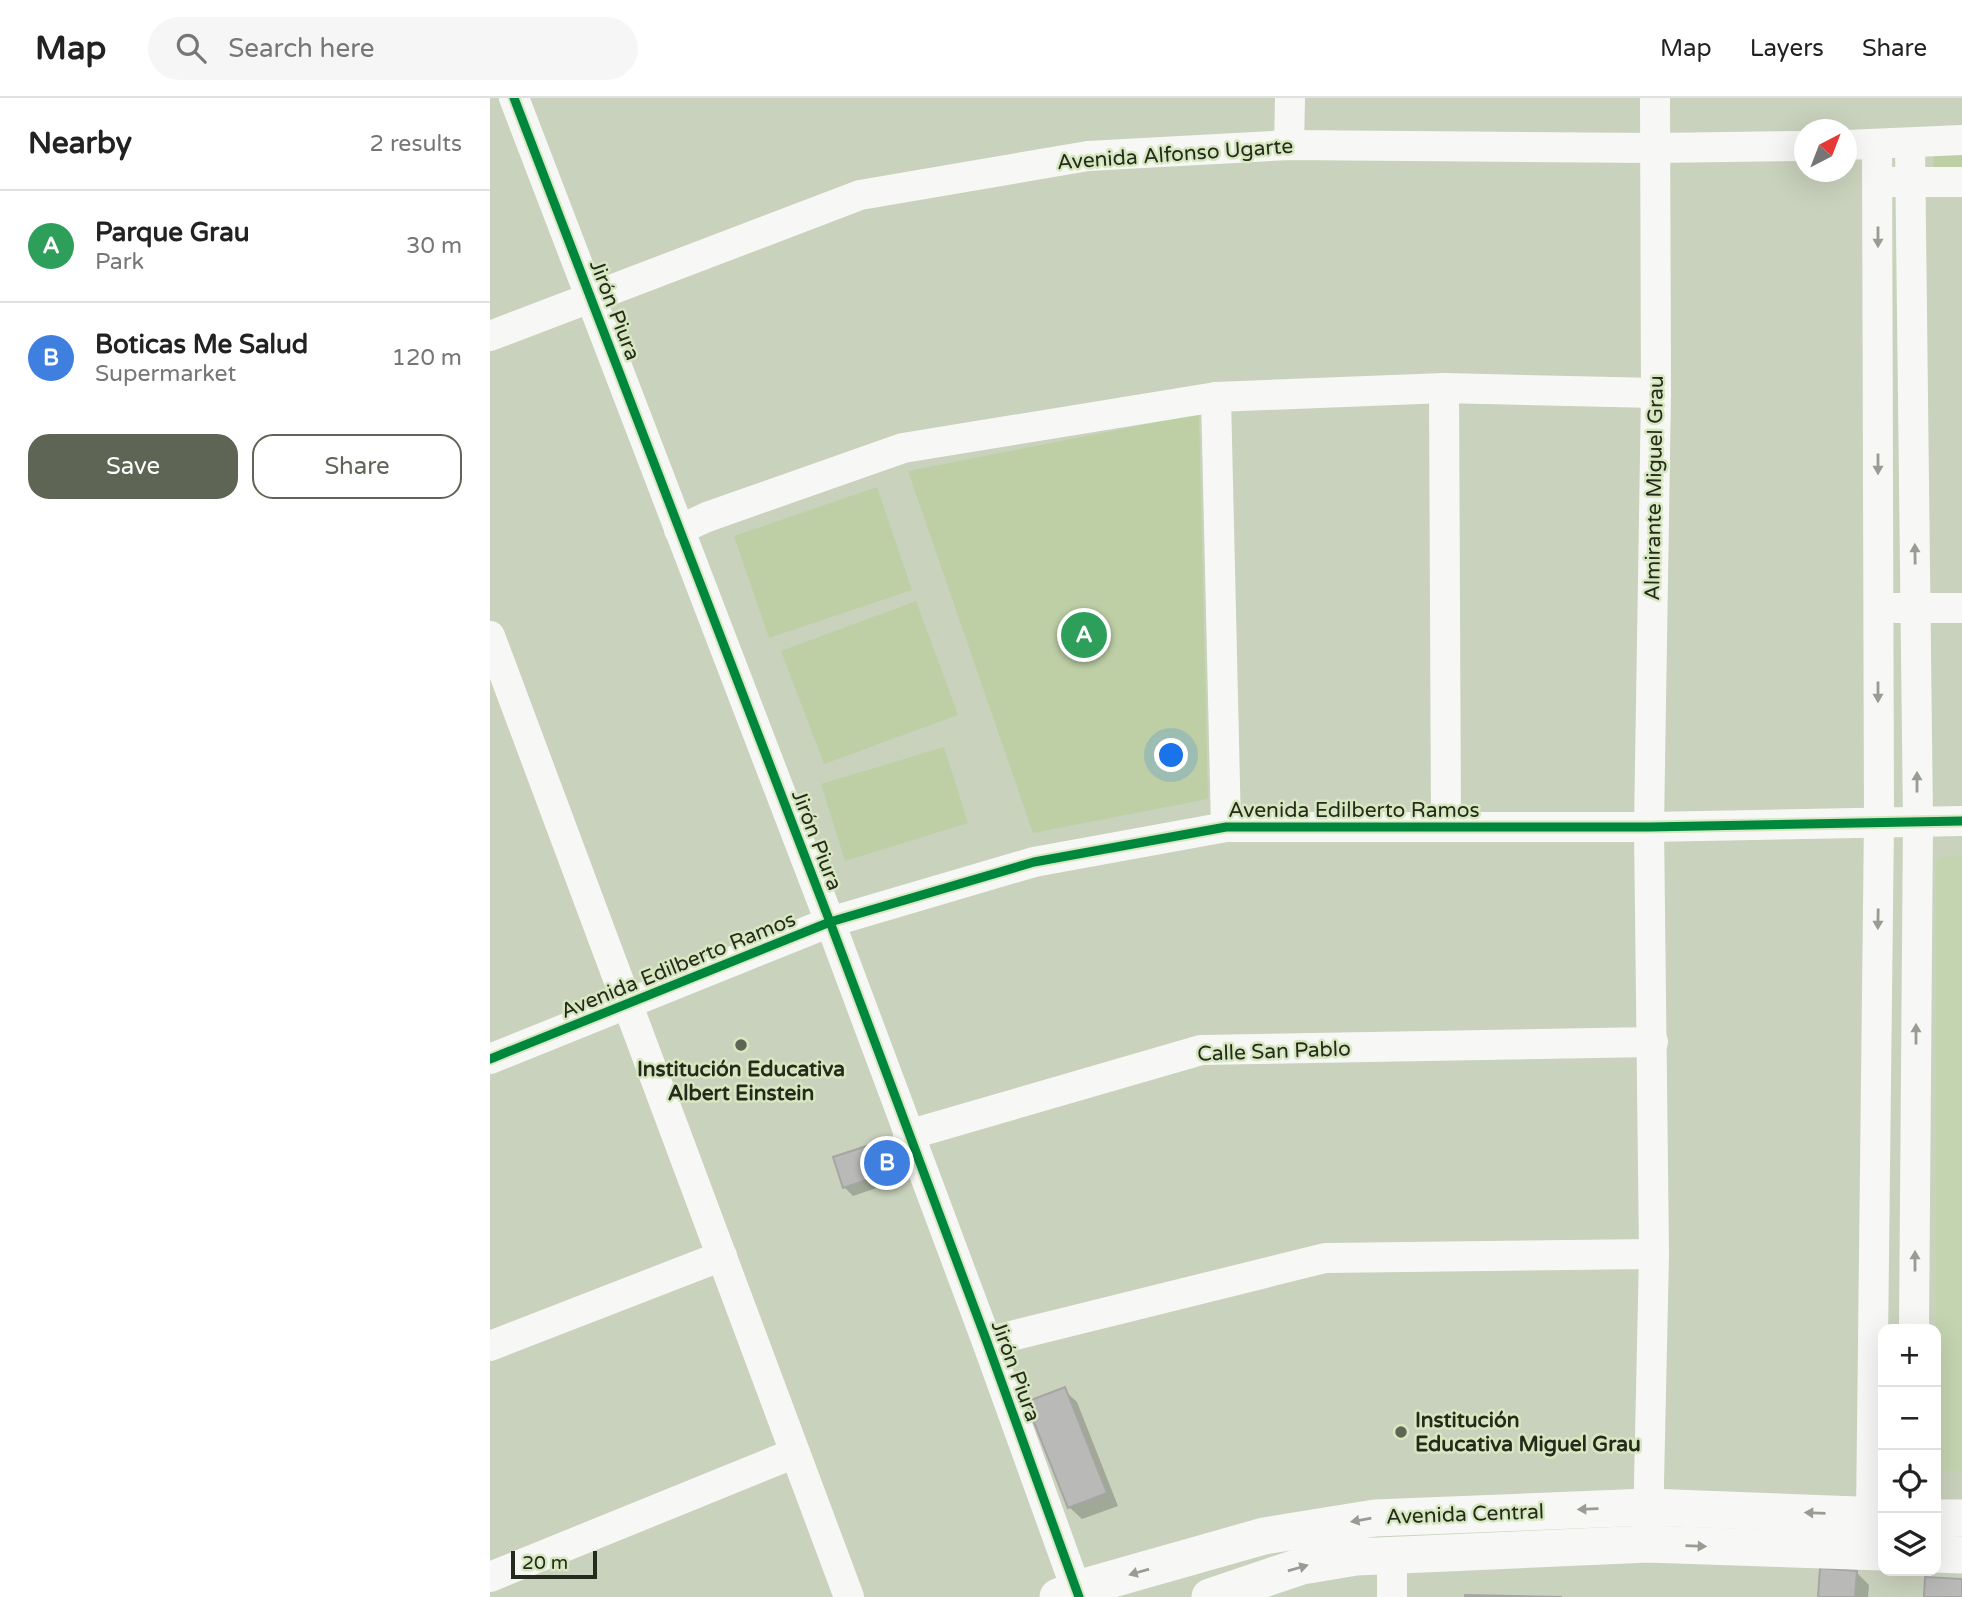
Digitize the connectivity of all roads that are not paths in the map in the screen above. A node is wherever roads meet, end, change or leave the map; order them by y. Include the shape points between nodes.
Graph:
1 (499, 98) edge
2 (514, 98) edge
3 (1290, 98) edge
4 (1655, 98) edge
5 (490, 101) edge
6 (1962, 140) edge
7 (1877, 144) junction
8 (1910, 144) junction
9 (1289, 145) junction
10 (1857, 145) edge
11 (1794, 146) edge
12 (1654, 148) junction
13 (1910, 181) junction
14 (1878, 183) junction
15 (1962, 183) edge
16 (591, 296) junction
17 (490, 335) edge
18 (1444, 388) junction
19 (1656, 393) junction
20 (1216, 397) junction
21 (679, 530) junction
22 (1878, 608) junction
23 (1916, 608) junction
24 (1962, 608) edge
25 (490, 636) edge
26 (1879, 821) junction
27 (1917, 821) junction
28 (1962, 821) edge
29 (1226, 827) junction
30 (1446, 827) junction
31 (1650, 828) junction
32 (830, 922) junction
33 (628, 1005) junction
34 (1653, 1042) junction
35 (490, 1059) edge
36 (908, 1135) junction
37 (1875, 1141) junction
38 (1916, 1146) junction
39 (1654, 1254) junction
40 (722, 1256) junction
41 (1914, 1324) edge
42 (987, 1342) junction
43 (490, 1346) edge
44 (795, 1453) junction
45 (1648, 1507) junction
46 (1877, 1516) edge
47 (1941, 1518) edge
48 (1962, 1518) edge
49 (1648, 1545) junction
50 (1878, 1552) edge
51 (1941, 1554) edge
52 (1962, 1555) edge
53 (1392, 1556) junction
54 (490, 1577) edge
55 (1263, 1588) edge
56 (1071, 1594) edge
57 (849, 1597) edge
58 (1210, 1597) edge
59 (1392, 1597) edge

1 - 5 street
2 - 16 street, Jirón Piura
3 - 9 street
4 - 12 street, Almirante Miguel Grau
6 - 8 street
7 - 8 street
7 - 10 street
7 - 14 street
8 - 13 street
9 - 12 street, Avenida Alfonso Ugarte
9 - 16 street, Avenida Alfonso Ugarte via 1088,156 860,195
11 - 12 street, Avenida Alfonso Ugarte
12 - 19 street, Almirante Miguel Grau
13 - 14 street
13 - 15 street
23 -> 13 street
14 -> 22 street
16 - 17 street, Avenida Alfonso Ugarte
16 - 21 street, Jirón Piura
18 - 19 street
18 - 20 street
18 - 30 street
19 - 31 street, Almirante Miguel Grau
20 - 21 street via 903,448
20 - 29 street
21 - 32 street, Jirón Piura
22 - 23 street
22 -> 26 street
23 - 24 street
27 -> 23 street
25 - 33 street
26 - 27 street, Avenida Edilberto Ramos
26 - 31 street, Avenida Edilberto Ramos
26 -> 37 street
27 - 28 street, Avenida Edilberto Ramos
38 -> 27 street
29 - 30 street, Avenida Edilberto Ramos
29 - 32 street, Avenida Edilberto Ramos via 1034,862
30 - 31 street, Avenida Edilberto Ramos
31 - 34 street, Almirante Miguel Grau
32 - 33 street, Avenida Edilberto Ramos
32 - 36 street, Jirón Piura
33 - 35 street, Avenida Edilberto Ramos
33 - 40 street
34 - 36 street, Calle San Pablo via 1201,1050
34 - 39 street, Almirante Miguel Grau
36 - 42 street, Jirón Piura
37 - 38 street
37 - 46 street
41 -> 38 street
39 - 42 street via 1325,1258
39 - 45 street, Almirante Miguel Grau
40 - 43 street
40 - 44 street
42 - 56 street, Jirón Piura
44 - 54 street
44 - 57 street
46 -> 45 main road, Avenida Central
45 - 49 street, Almirante Miguel Grau
45 -> 56 main road, Avenida Central via 1375,1518 1264,1536
47 - 48 main road
49 -> 50 main road, Avenida Central
49 - 53 main road, Avenida Central
51 - 52 main road
55 -> 53 main road, Avenida Central via 1302,1566
53 - 59 street
55 - 58 main road, Avenida Central

